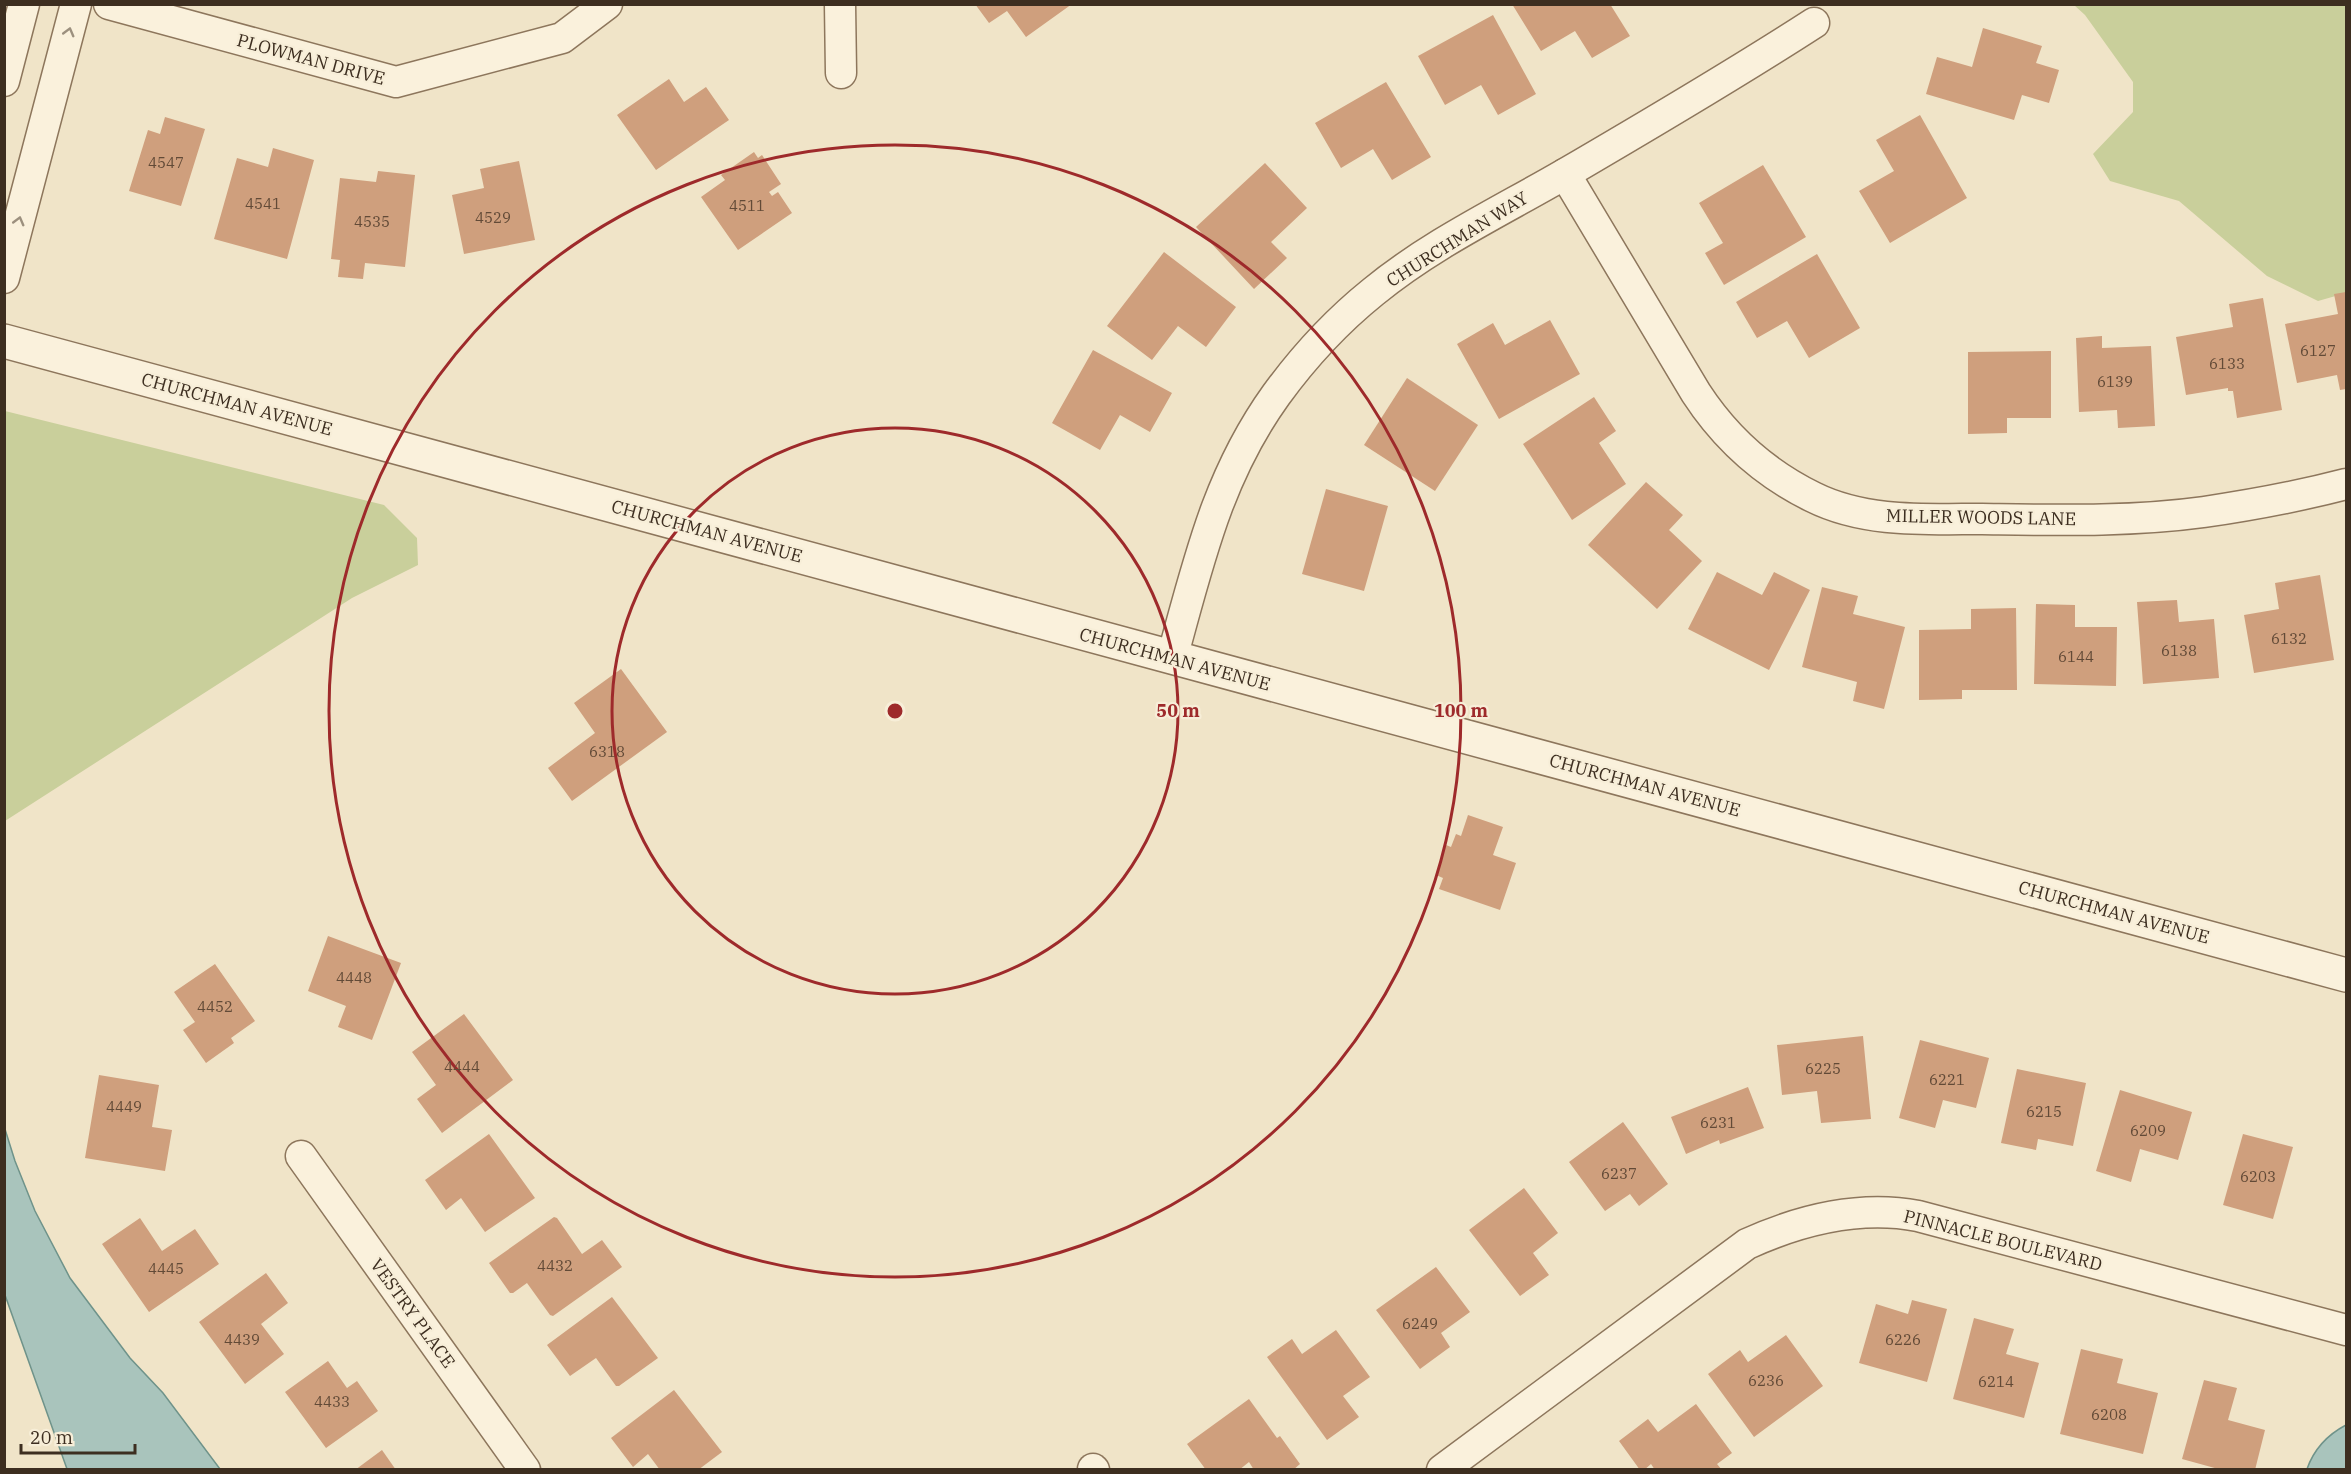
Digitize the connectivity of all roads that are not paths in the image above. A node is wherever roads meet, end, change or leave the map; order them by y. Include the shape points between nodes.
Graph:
1 (24, 4) edge
2 (76, 4) edge
3 (110, 4) edge
4 (607, 4) edge
5 (840, 4) edge
6 (1814, 23) dead end
7 (841, 73) dead end
8 (4, 81) edge
9 (1565, 174) junction
10 (4, 278) edge
11 (4, 341) edge
12 (2346, 484) edge
13 (1172, 658) junction
14 (2346, 975) edge
15 (301, 1156) dead end
16 (2346, 1330) edge
17 (525, 1470) edge
18 (1442, 1470) edge

1 - 8 street
10 -> 2 street
3 - 4 street, PLOWMAN DRIVE via 396,82 562,38
5 - 7 street
6 - 9 street, CHURCHMAN WAY
9 - 12 street, MILLER WOODS LANE via 1715,421 1768,471 1814,498 1865,514 1899,518 2077,520 2204,512
9 - 13 street, CHURCHMAN WAY via 1433,250 1373,291 1297,368 1256,427 1223,490 1209,524
11 - 13 street, CHURCHMAN AVENUE
13 - 14 street, CHURCHMAN AVENUE
15 - 17 street, VESTRY PLACE
16 - 18 street, PINNACLE BOULEVARD via 1918,1216 1840,1214 1776,1231 1747,1244

